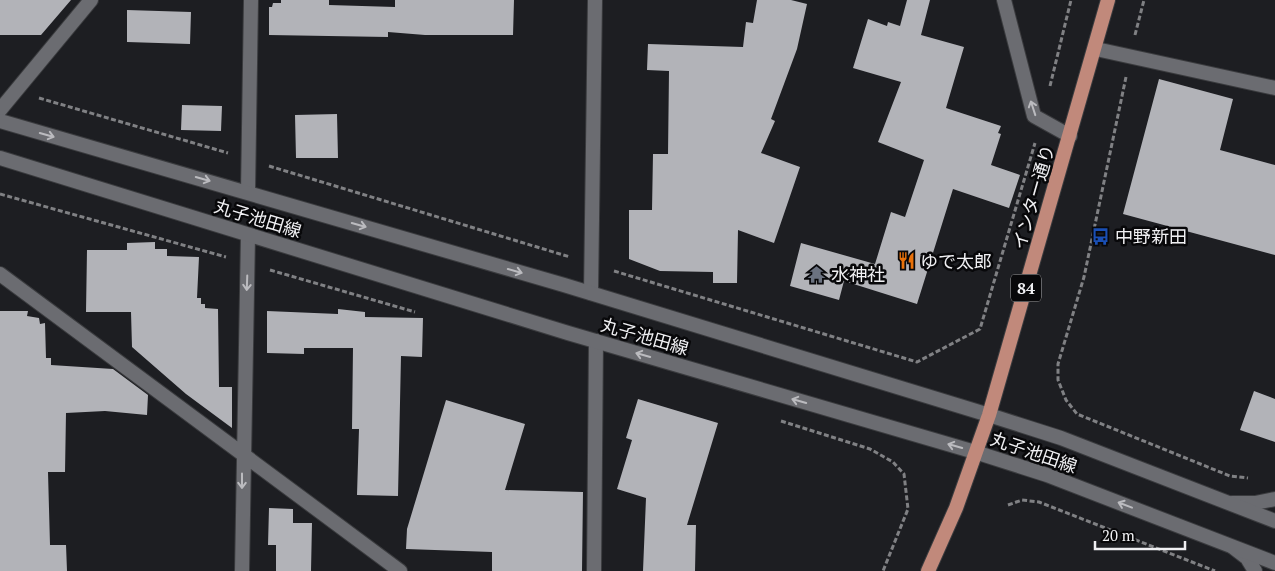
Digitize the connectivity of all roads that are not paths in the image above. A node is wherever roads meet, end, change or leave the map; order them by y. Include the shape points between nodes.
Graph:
1 (91, 0) edge
2 (251, 0) edge
3 (595, 0) edge
4 (1004, 0) edge
5 (1108, 0) edge
6 (1096, 49) junction
7 (1275, 88) edge
8 (0, 110) edge
9 (0, 121) edge
10 (1070, 136) junction
11 (0, 158) edge
12 (248, 192) junction
13 (248, 235) junction
14 (0, 274) edge
15 (591, 293) junction
16 (596, 342) junction
17 (989, 415) junction
18 (242, 452) junction
19 (975, 452) junction
20 (1275, 499) edge
21 (1232, 503) junction
22 (1274, 521) edge
23 (1228, 544) junction
24 (1275, 563) edge
25 (242, 571) edge
26 (400, 571) edge
27 (594, 571) edge
28 (928, 571) edge
29 (1255, 571) edge

1 - 8 street
2 - 12 street
3 - 15 street
10 -> 4 street via 1034,116
5 - 6 main road, インター通り / 84
6 - 7 street
6 - 10 main road, インター通り / 84
9 -> 12 street, 丸子池田線
10 - 17 main road, インター通り / 84
11 - 13 street, 丸子池田線
12 -> 15 street, 丸子池田線
13 - 16 street, 丸子池田線
13 -> 18 street
14 - 18 street
15 - 17 street, 丸子池田線
19 -> 16 street, 丸子池田線
16 - 27 street
17 - 19 main road, インター通り / 84
17 - 21 street, 丸子池田線 via 1061,438
18 -> 25 street
18 - 26 street
23 -> 19 street, 丸子池田線 via 1047,475
19 - 28 main road, インター通り / 84 via 956,508
20 - 21 street
21 - 22 street, 丸子池田線
23 - 24 street, 丸子池田線
23 - 29 street via 1247,558

